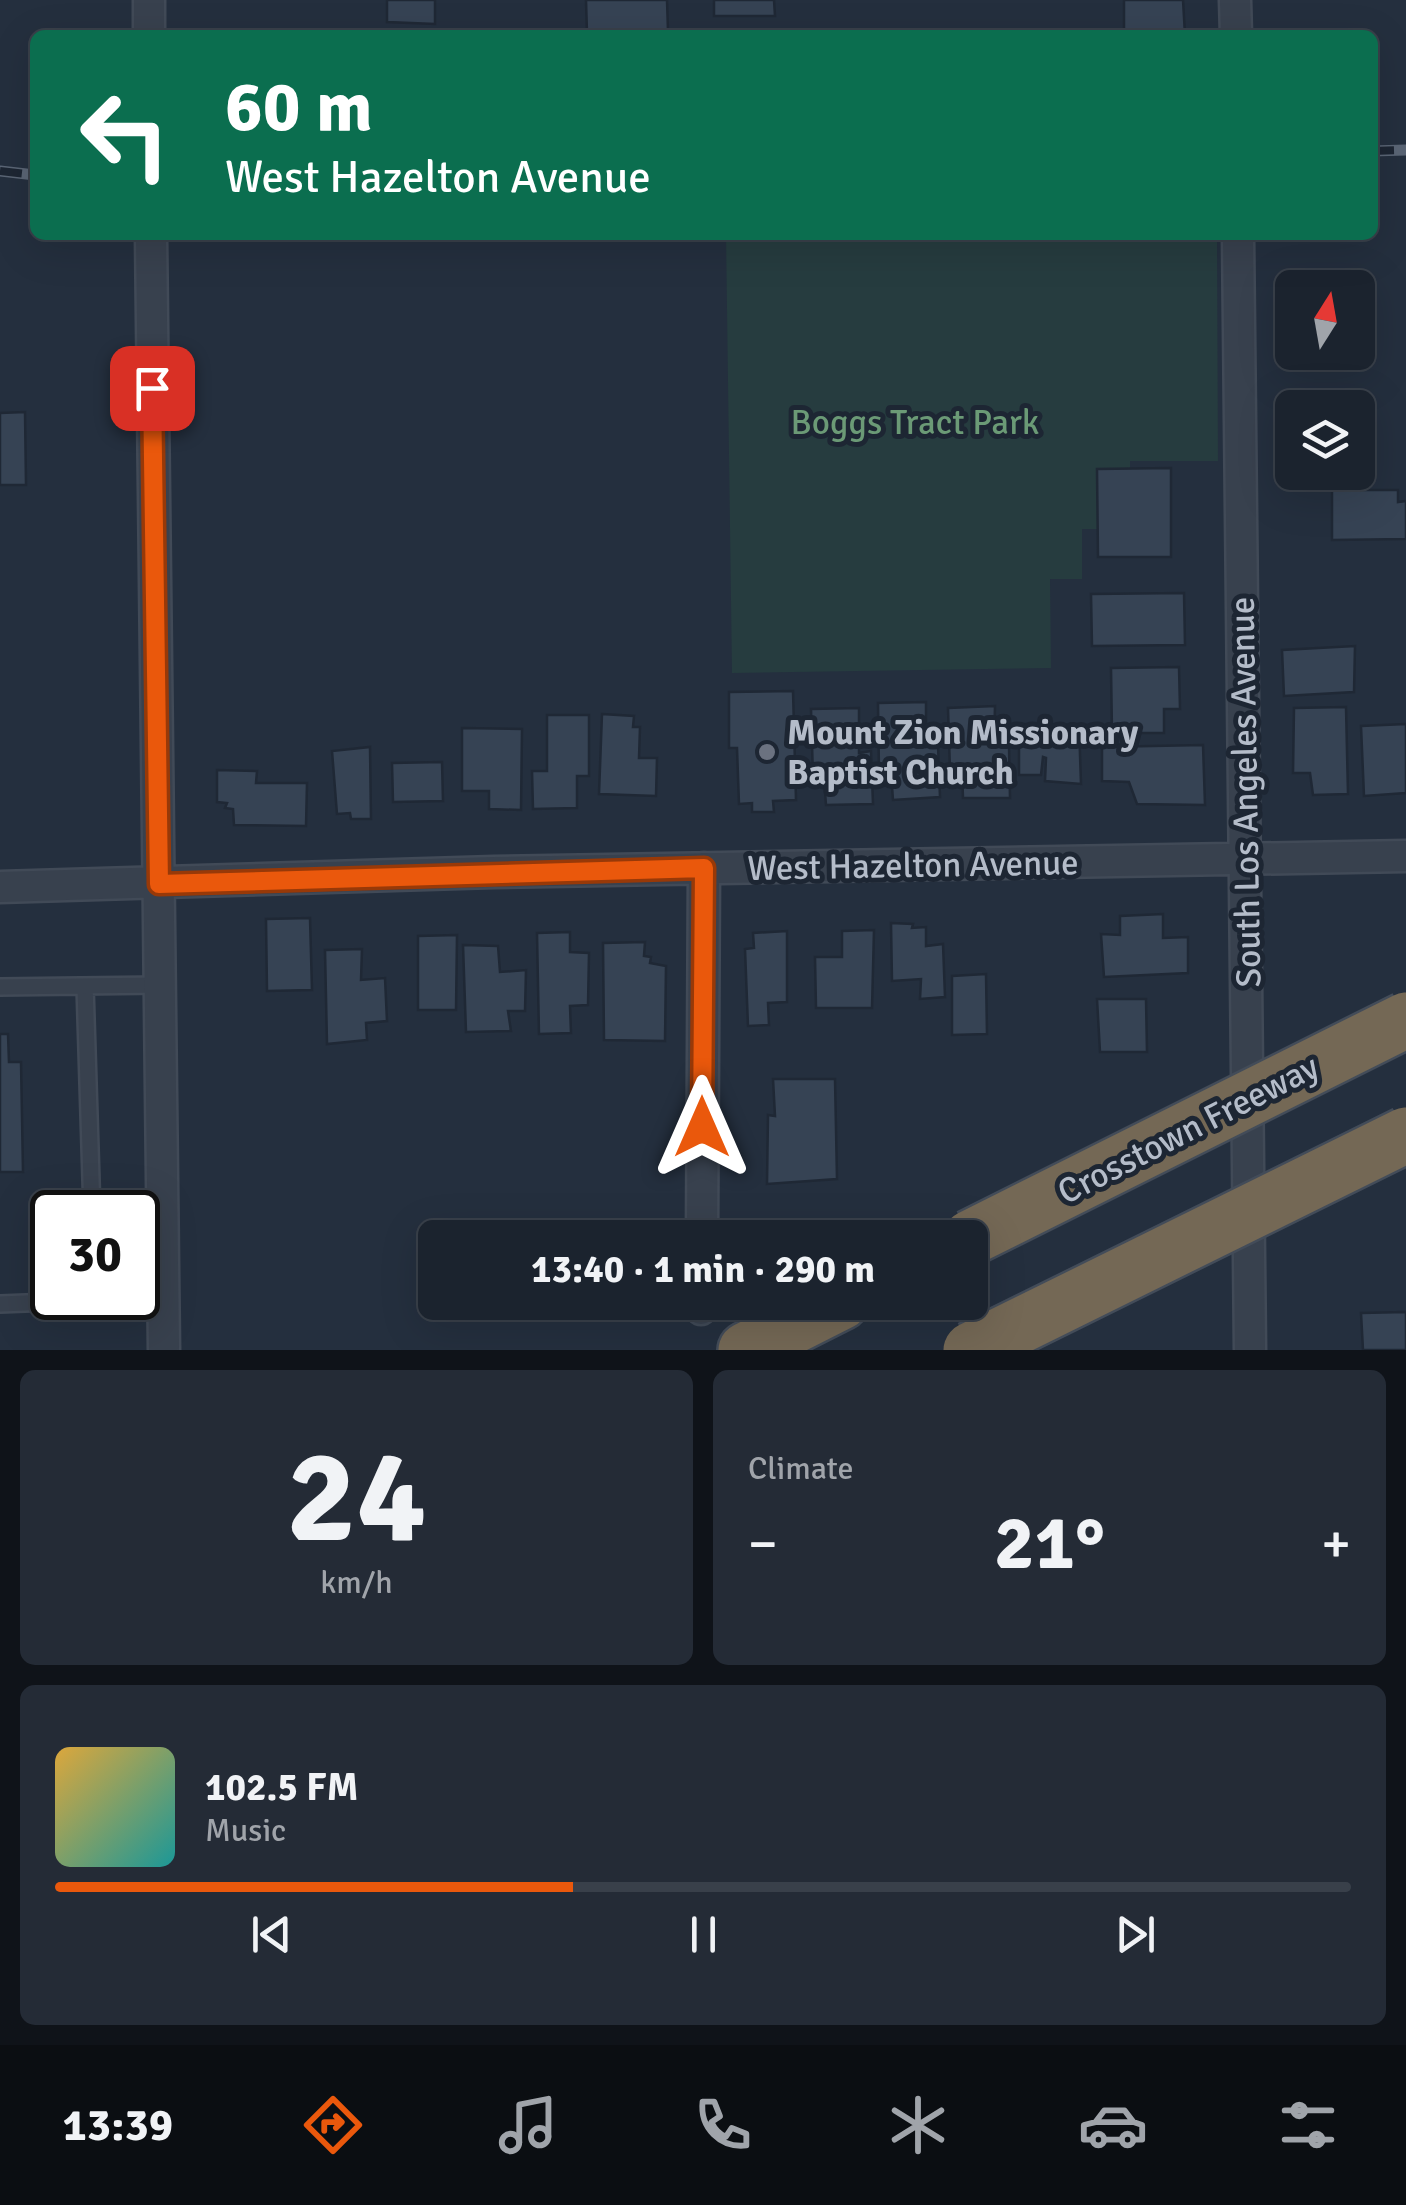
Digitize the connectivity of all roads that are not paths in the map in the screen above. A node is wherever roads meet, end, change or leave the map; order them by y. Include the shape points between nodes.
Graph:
1 (149, 0) edge
2 (1236, 0) edge
3 (149, 30) edge
4 (1236, 30) edge
5 (151, 240) edge
6 (1238, 240) edge
7 (1406, 856) edge
8 (1247, 860) junction
9 (704, 868) junction
10 (159, 884) junction
11 (0, 887) edge
12 (86, 986) junction
13 (160, 986) junction
14 (0, 987) edge
15 (1406, 1020) edge
16 (1406, 1135) edge
17 (91, 1190) edge
18 (702, 1220) edge
19 (988, 1229) edge
20 (30, 1303) edge
21 (0, 1304) edge
22 (805, 1320) edge
23 (164, 1350) edge
24 (746, 1350) edge
25 (970, 1350) edge
26 (1250, 1350) edge

1 - 3 street
2 - 4 street
5 - 10 street
6 - 8 street, South Los Angeles Avenue
7 - 8 street, West Hazelton Avenue
8 - 9 street, West Hazelton Avenue
8 - 26 street, South Los Angeles Avenue
9 - 10 street, West Hazelton Avenue
9 - 18 street
10 - 11 street, West Hazelton Avenue
10 - 13 street
12 - 13 lane
12 - 14 lane
12 - 17 lane
13 - 23 street
15 - 19 highway, Crosstown Freeway, bridge
16 - 25 highway, bridge
20 - 21 lane
22 - 24 highway

